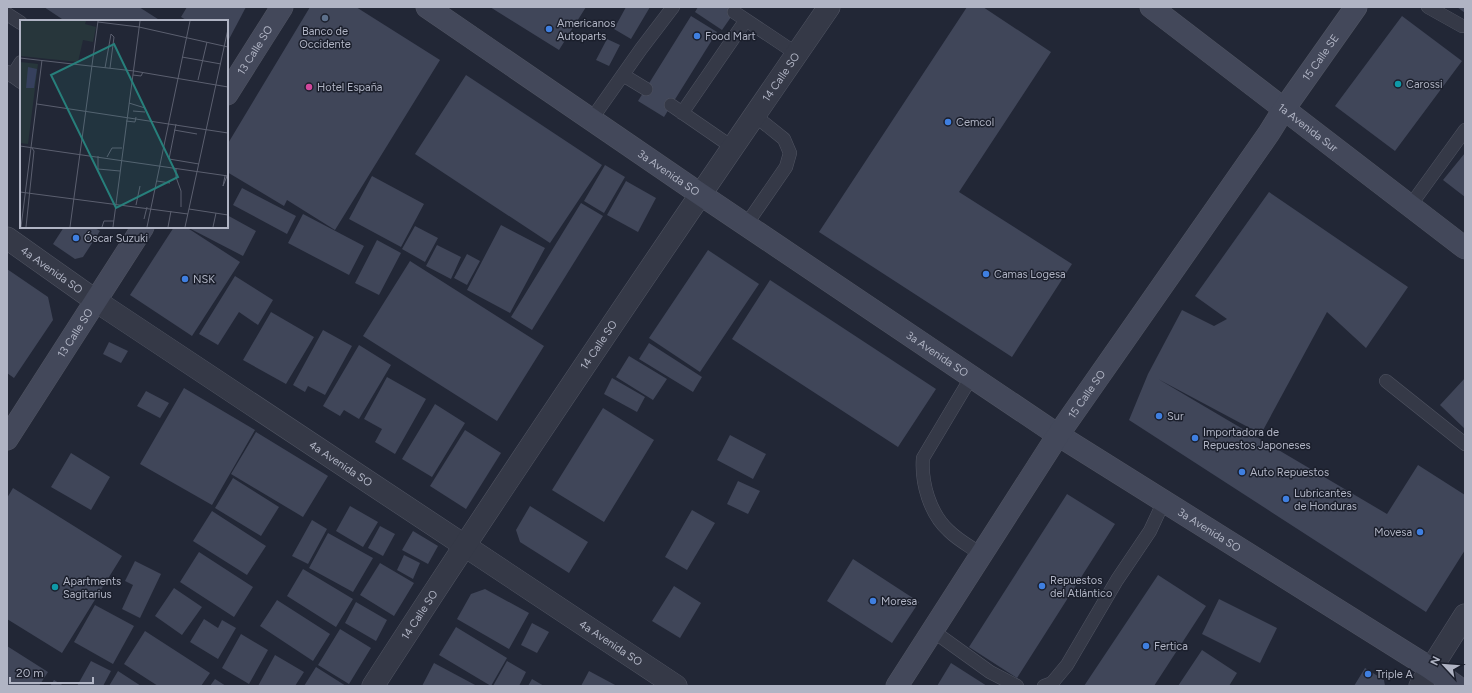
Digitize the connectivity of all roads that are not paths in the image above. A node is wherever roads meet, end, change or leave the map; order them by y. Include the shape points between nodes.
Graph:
1 (282, 7) edge
2 (427, 7) edge
3 (673, 7) edge
4 (829, 7) edge
5 (1151, 7) edge
6 (1356, 7) edge
7 (1428, 7) edge
8 (734, 12) dead end
9 (7, 14) edge
10 (746, 20) junction
11 (20, 22) edge
12 (1465, 26) edge
13 (797, 54) junction
14 (20, 64) edge
15 (623, 75) junction
16 (13, 77) edge
17 (646, 89) dead end
18 (228, 92) edge
19 (671, 105) dead end
20 (1284, 108) junction
21 (682, 113) junction
22 (754, 116) junction
23 (591, 120) junction
24 (1465, 130) edge
25 (732, 147) junction
26 (700, 194) junction
27 (1410, 206) junction
28 (746, 225) junction
29 (142, 228) edge
30 (7, 238) edge
31 (1465, 248) edge
32 (96, 301) junction
33 (972, 376) junction
34 (1386, 382) dead end
35 (1058, 435) junction
36 (7, 439) edge
37 (1465, 444) edge
38 (1164, 501) junction
39 (464, 544) junction
40 (982, 555) junction
41 (1465, 615) edge
42 (932, 631) junction
43 (1425, 677) edge
44 (373, 686) edge
45 (676, 686) edge
46 (897, 686) edge
47 (1017, 686) edge
48 (1044, 686) edge
49 (1456, 686) edge

1 - 18 street, 13 Calle SO
2 - 23 street, 3a Avenida SO
3 - 15 lane
4 - 13 street, 14 Calle SO
5 - 20 street, 1a Avenida Sur
6 - 20 street, 15 Calle SE
7 - 12 lane
8 - 10 lane
9 - 11 lane
10 - 13 lane
10 - 21 lane
13 - 22 street, 14 Calle SO
14 - 16 lane
15 - 17 lane
15 - 23 lane
19 - 21 lane
20 - 27 street, 1a Avenida Sur
20 - 35 street, 15 Calle SO
21 - 25 lane
22 - 25 street, 14 Calle SO
22 - 28 lane via 784,138 790,153 786,167
23 - 26 street, 3a Avenida SO
24 - 27 lane
25 - 26 street, 14 Calle SO
26 - 28 street, 3a Avenida SO
26 - 39 street, 14 Calle SO
27 - 31 street, 1a Avenida Sur
28 - 33 street, 3a Avenida SO
29 - 32 street, 13 Calle SO
30 - 32 street, 4a Avenida SO
32 - 36 street, 13 Calle SO
32 - 39 street, 4a Avenida SO
33 - 35 street, 3a Avenida SO
33 - 40 lane via 923,458 922,472 930,506 948,531
34 - 37 lane
35 - 38 street, 3a Avenida SO
35 - 40 street, 15 Calle SO
38 - 43 street, 3a Avenida SO
38 - 48 lane via 1150,531 1117,580 1067,665 1052,683
39 - 44 street, 14 Calle SO
39 - 45 street, 4a Avenida SO
40 - 42 street, 15 Calle SO
41 - 43 street
42 - 46 street, 15 Calle SO
42 - 47 lane via 990,672
43 - 49 street, 3a Avenida SO

